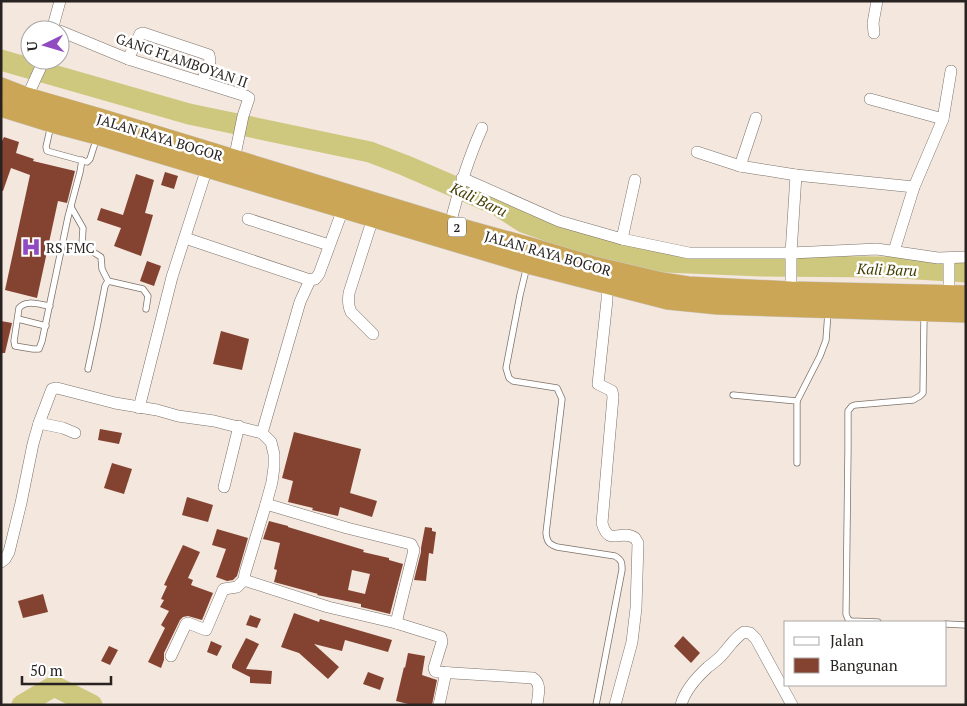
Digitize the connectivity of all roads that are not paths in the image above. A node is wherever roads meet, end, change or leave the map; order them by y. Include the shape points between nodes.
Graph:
1 (60, 1) edge
2 (876, 1) edge
3 (57, 20) edge
4 (874, 33) dead end
5 (70, 36) edge
6 (128, 59) junction
7 (40, 70) edge
8 (952, 70) dead end
9 (202, 82) junction
10 (1, 87) edge
11 (29, 92) junction
12 (870, 99) dead end
13 (1, 107) edge
14 (756, 118) dead end
15 (943, 120) junction
16 (52, 123) junction
17 (100, 127) junction
18 (482, 128) dead end
19 (696, 152) dead end
20 (236, 153) junction
21 (82, 160) junction
22 (740, 166) junction
23 (208, 168) junction
24 (796, 174) junction
25 (462, 180) junction
26 (636, 180) dead end
27 (914, 187) junction
28 (71, 207) junction
29 (344, 209) junction
30 (373, 218) junction
31 (248, 219) dead end
32 (451, 220) junction
33 (186, 238) junction
34 (622, 239) junction
35 (329, 245) junction
36 (894, 252) junction
37 (791, 255) junction
38 (529, 256) junction
39 (966, 257) edge
40 (949, 261) junction
41 (310, 280) junction
42 (108, 281) junction
43 (791, 284) junction
44 (607, 285) junction
45 (954, 291) edge
46 (925, 303) junction
47 (50, 306) junction
48 (828, 308) junction
49 (146, 309) dead end
50 (966, 313) edge
51 (18, 319) junction
52 (46, 326) junction
53 (373, 334) dead end
54 (88, 369) dead end
55 (732, 396) dead end
56 (797, 401) junction
57 (139, 408) junction
58 (39, 422) junction
59 (239, 426) junction
60 (262, 432) junction
61 (75, 433) dead end
62 (797, 463) dead end
63 (224, 488) dead end
64 (266, 504) junction
65 (1, 562) edge
66 (244, 580) junction
67 (851, 621) edge
68 (396, 623) junction
69 (947, 624) edge
70 (966, 625) edge
71 (171, 656) dead end
72 (446, 672) junction
73 (439, 705) edge
74 (536, 705) edge
75 (596, 705) edge
76 (615, 705) edge
77 (681, 705) edge
78 (792, 705) edge

1 - 3 street
2 - 4 street
5 - 6 street, GANG FLAMBOYAN II
6 - 9 street, GANG FLAMBOYAN II
6 - 9 street via 143,33 209,55
7 - 11 street
8 - 15 street
9 - 20 street, GANG FLAMBOYAN II via 249,98
10 - 11 highway, JALAN RAYA BOGOR / 2
11 - 17 highway, JALAN RAYA BOGOR / 2
12 - 15 street
13 - 16 highway, JALAN RAYA BOGOR / 2
14 - 22 street
15 - 27 street
16 - 17 highway, JALAN RAYA BOGOR / 2
16 - 21 lane via 47,151
17 - 20 highway, JALAN RAYA BOGOR / 2
17 - 21 lane via 90,160
17 - 23 highway, JALAN RAYA BOGOR / 2
18 - 25 street
19 - 22 street
20 - 32 highway, JALAN RAYA BOGOR / 2
21 - 28 lane
22 - 24 street
23 - 29 highway, JALAN RAYA BOGOR / 2
23 - 33 street
24 - 27 street
24 - 37 street
25 - 32 street
25 - 34 street via 559,221
26 - 34 street
27 - 36 street
28 - 42 lane via 83,228 82,245 101,257
28 - 47 lane
29 - 30 highway, JALAN RAYA BOGOR / 2
29 - 35 street
30 - 38 highway, JALAN RAYA BOGOR / 2
30 - 53 street via 348,299 351,312
31 - 35 street
32 - 38 highway, JALAN RAYA BOGOR / 2
33 - 41 street
33 - 57 street via 172,277
34 - 37 street via 689,252
35 - 41 street via 318,274
36 - 37 street via 865,249
36 - 40 street
37 - 43 street
38 - 43 highway, JALAN RAYA BOGOR / 2 via 703,287
38 - 44 highway, JALAN RAYA BOGOR / 2
38 - 75 lane via 506,368 513,381 557,388 562,399 546,539 556,547 615,556 622,564
39 - 40 street
40 - 45 street
41 - 60 street via 300,302
42 - 49 lane via 143,290 148,296
42 - 54 lane
43 - 46 highway, JALAN RAYA BOGOR / 2
44 - 48 highway, JALAN RAYA BOGOR / 2 via 668,300
44 - 76 street via 598,384 612,391 613,396 602,523 610,537 628,535 638,544 632,642
45 - 46 highway, JALAN RAYA BOGOR / 2
46 - 48 highway, JALAN RAYA BOGOR / 2
46 - 50 highway, JALAN RAYA BOGOR / 2
46 - 67 lane via 923,393 913,400 855,405 848,411 846,614
47 - 51 lane via 26,303 19,308
47 - 52 lane
48 - 56 lane via 826,340
51 - 52 lane
51 - 52 lane via 14,342 19,348 39,349
55 - 56 lane
56 - 62 lane
57 - 58 street via 57,388 52,389
57 - 59 street
58 - 61 street
58 - 65 street via 9,552
59 - 60 street
59 - 63 street
60 - 64 street via 274,454
64 - 66 street
64 - 68 street via 411,544 414,550
66 - 68 street via 328,607
66 - 71 street via 238,587 223,590 206,630 186,624
68 - 72 street via 441,637 434,668 437,672
69 - 70 lane
72 - 73 street
72 - 74 street via 533,678 539,686
77 - 78 street via 700,674 744,632 756,639

